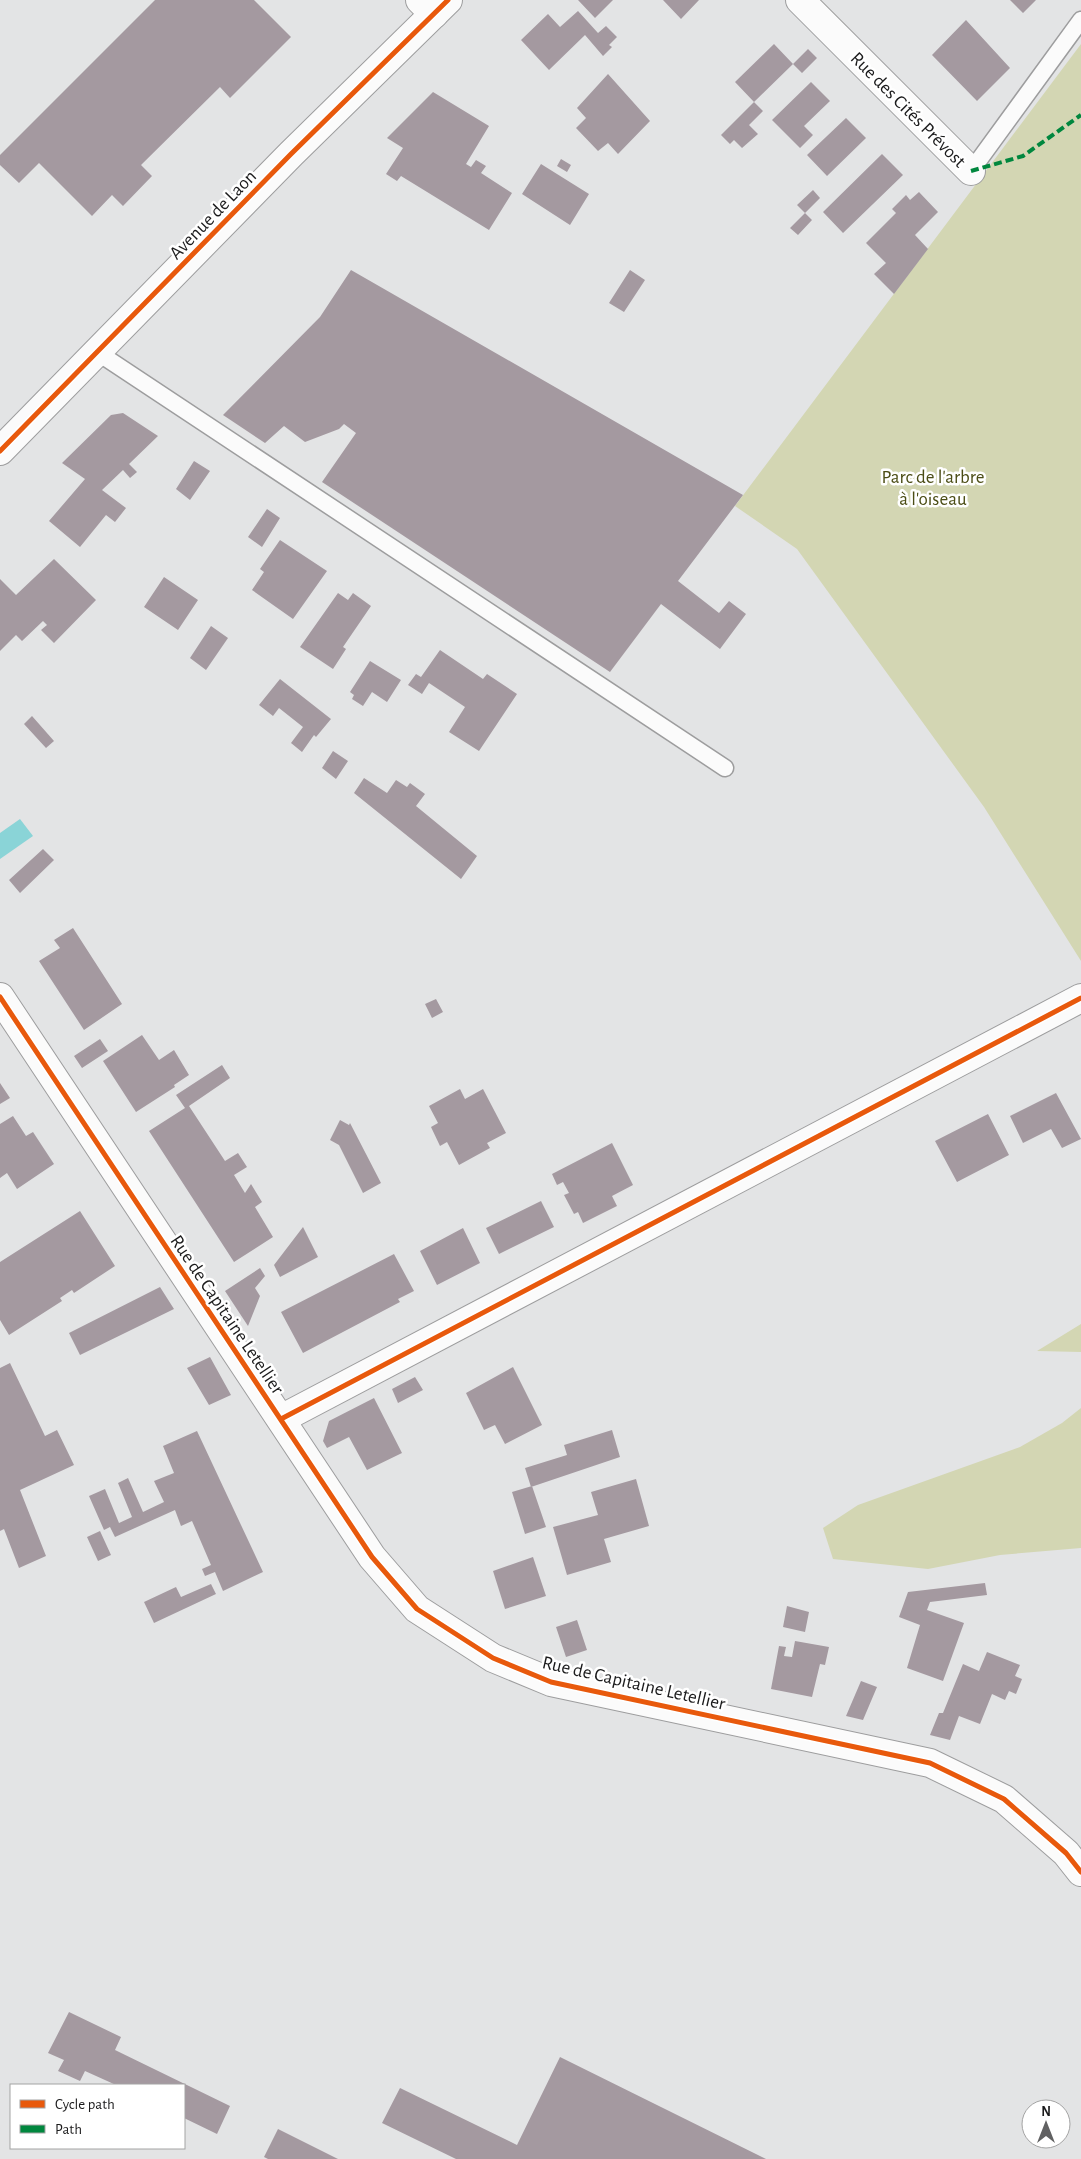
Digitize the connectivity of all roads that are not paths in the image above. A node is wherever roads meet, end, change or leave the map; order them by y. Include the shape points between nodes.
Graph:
1 (800, 0) edge
2 (434, 5) edge
3 (1081, 20) edge
4 (971, 170) joint
5 (97, 352) junction
6 (0, 451) edge
7 (725, 768) dead end
8 (0, 997) edge
9 (1081, 998) edge
10 (281, 1419) junction
11 (1081, 1872) edge

1 - 4 street, Rue des Cités Prévost
2 - 5 street, Avenue de Laon
3 - 4 lane, Rue des Cités Prévost
5 - 6 street, Avenue de Laon
5 - 7 lane
8 - 10 street, Rue de Capitaine Letellier
9 - 10 street
10 - 11 street, Rue de Capitaine Letellier via 372,1557 417,1609 493,1658 551,1682 930,1763 1004,1799 1066,1853

